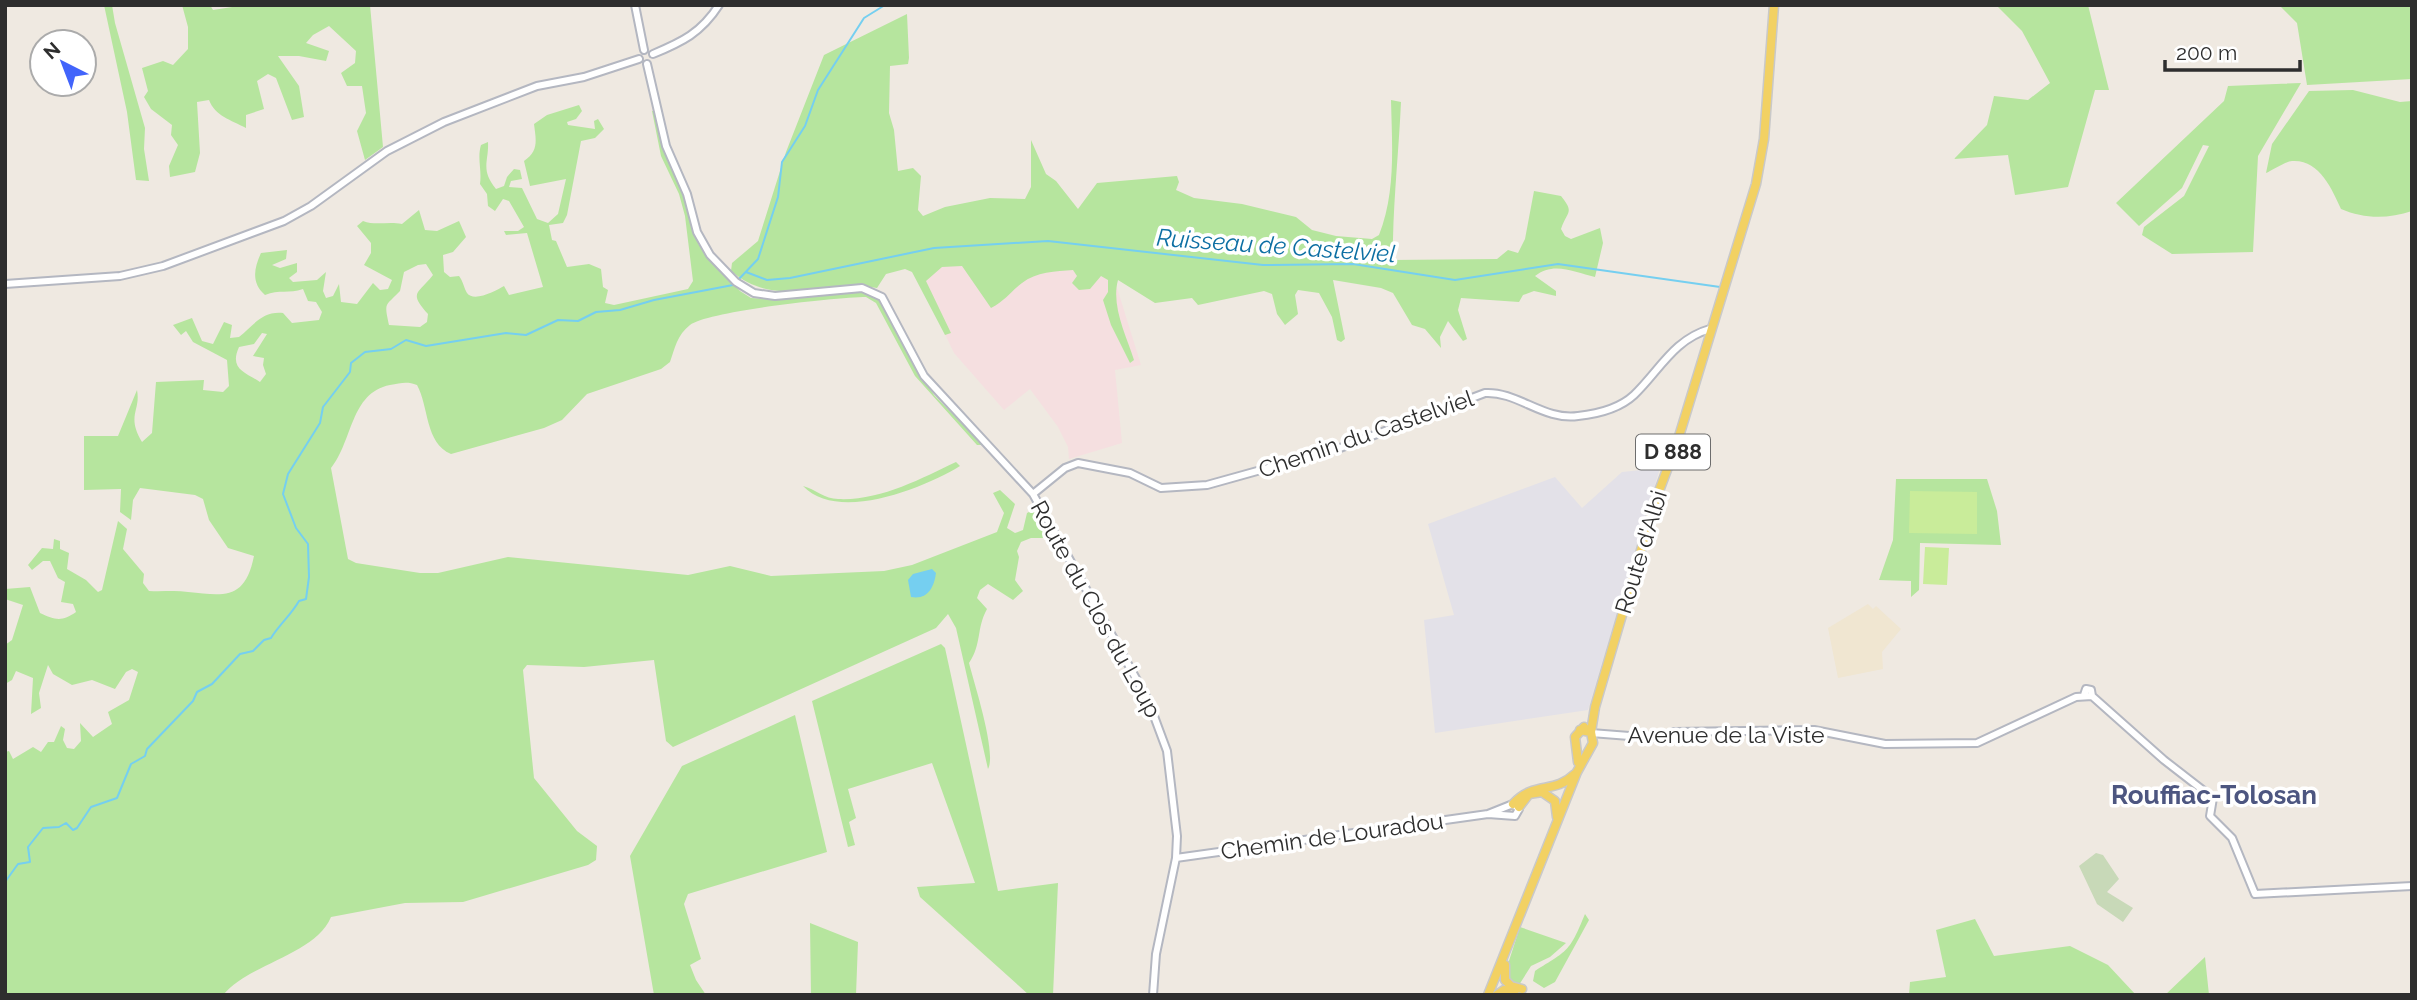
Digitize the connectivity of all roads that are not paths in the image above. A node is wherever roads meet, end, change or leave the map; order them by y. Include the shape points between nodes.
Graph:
1 (635, 5) edge
2 (719, 5) edge
3 (1774, 5) edge
4 (644, 50) junction
5 (653, 54) junction
6 (639, 59) junction
7 (648, 64) junction
8 (5, 284) edge
9 (1710, 329) junction
10 (1707, 341) junction
11 (1684, 342) junction
12 (1033, 494) junction
13 (1595, 707) junction
14 (1580, 730) junction
15 (1591, 732) junction
16 (1608, 735) junction
17 (1578, 745) junction
18 (1591, 745) junction
19 (1577, 772) junction
20 (1512, 808) junction
21 (1557, 827) junction
22 (1176, 858) junction
23 (2412, 886) edge
24 (1525, 905) junction
25 (1518, 992) edge
26 (1153, 995) edge
27 (1488, 995) edge
28 (1497, 995) edge

1 - 4 street
2 - 5 street via 693,36
3 - 9 main road, Route d'Albi / D 888 via 1764,139 1752,197
4 - 5 street
4 - 6 street
5 - 7 street
6 - 7 street
6 - 8 street via 537,86 444,122 387,151 284,221 136,273
7 - 12 street, Route du Clos du Loup via 662,133 697,232 710,255 754,293 775,296 854,288 877,293 924,376
9 - 10 main road, Route d'Albi / D 888
9 - 11 street, Chemin du Castelviel
10 - 11 street
10 - 13 main road, Route d'Albi / D 888
11 - 12 street, Chemin du Castelviel via 1633,396 1592,414 1556,416 1485,393 1340,448 1207,485 1161,488 1130,473 1077,463
12 - 22 street, Route du Clos du Loup via 1160,726 1174,789
13 - 14 main road, Route d'Albi / D 888
13 - 15 main road, Route d'Albi / D 888
14 - 15 main road
14 - 17 main road via 1575,737
15 - 16 street, Avenue de la Viste
15 - 18 main road
16 - 18 street, Avenue de la Viste
16 - 23 street, Avenue de la Viste via 1655,738 1674,733 1814,730 1885,744 1977,743 2084,695 2092,696 2213,798 2210,816 2232,838 2255,894
17 - 18 main road
17 - 19 main road
18 - 19 main road
19 - 20 main road via 1558,786 1530,789
19 - 21 main road
20 - 21 main road via 1529,794 1544,793 1556,804
20 - 22 street, Chemin de Louradou
21 - 24 main road
22 - 26 street, Route du Clos du Loup via 1156,954
24 - 25 main road via 1503,972 1507,984
24 - 27 main road
25 - 28 main road via 1504,990

